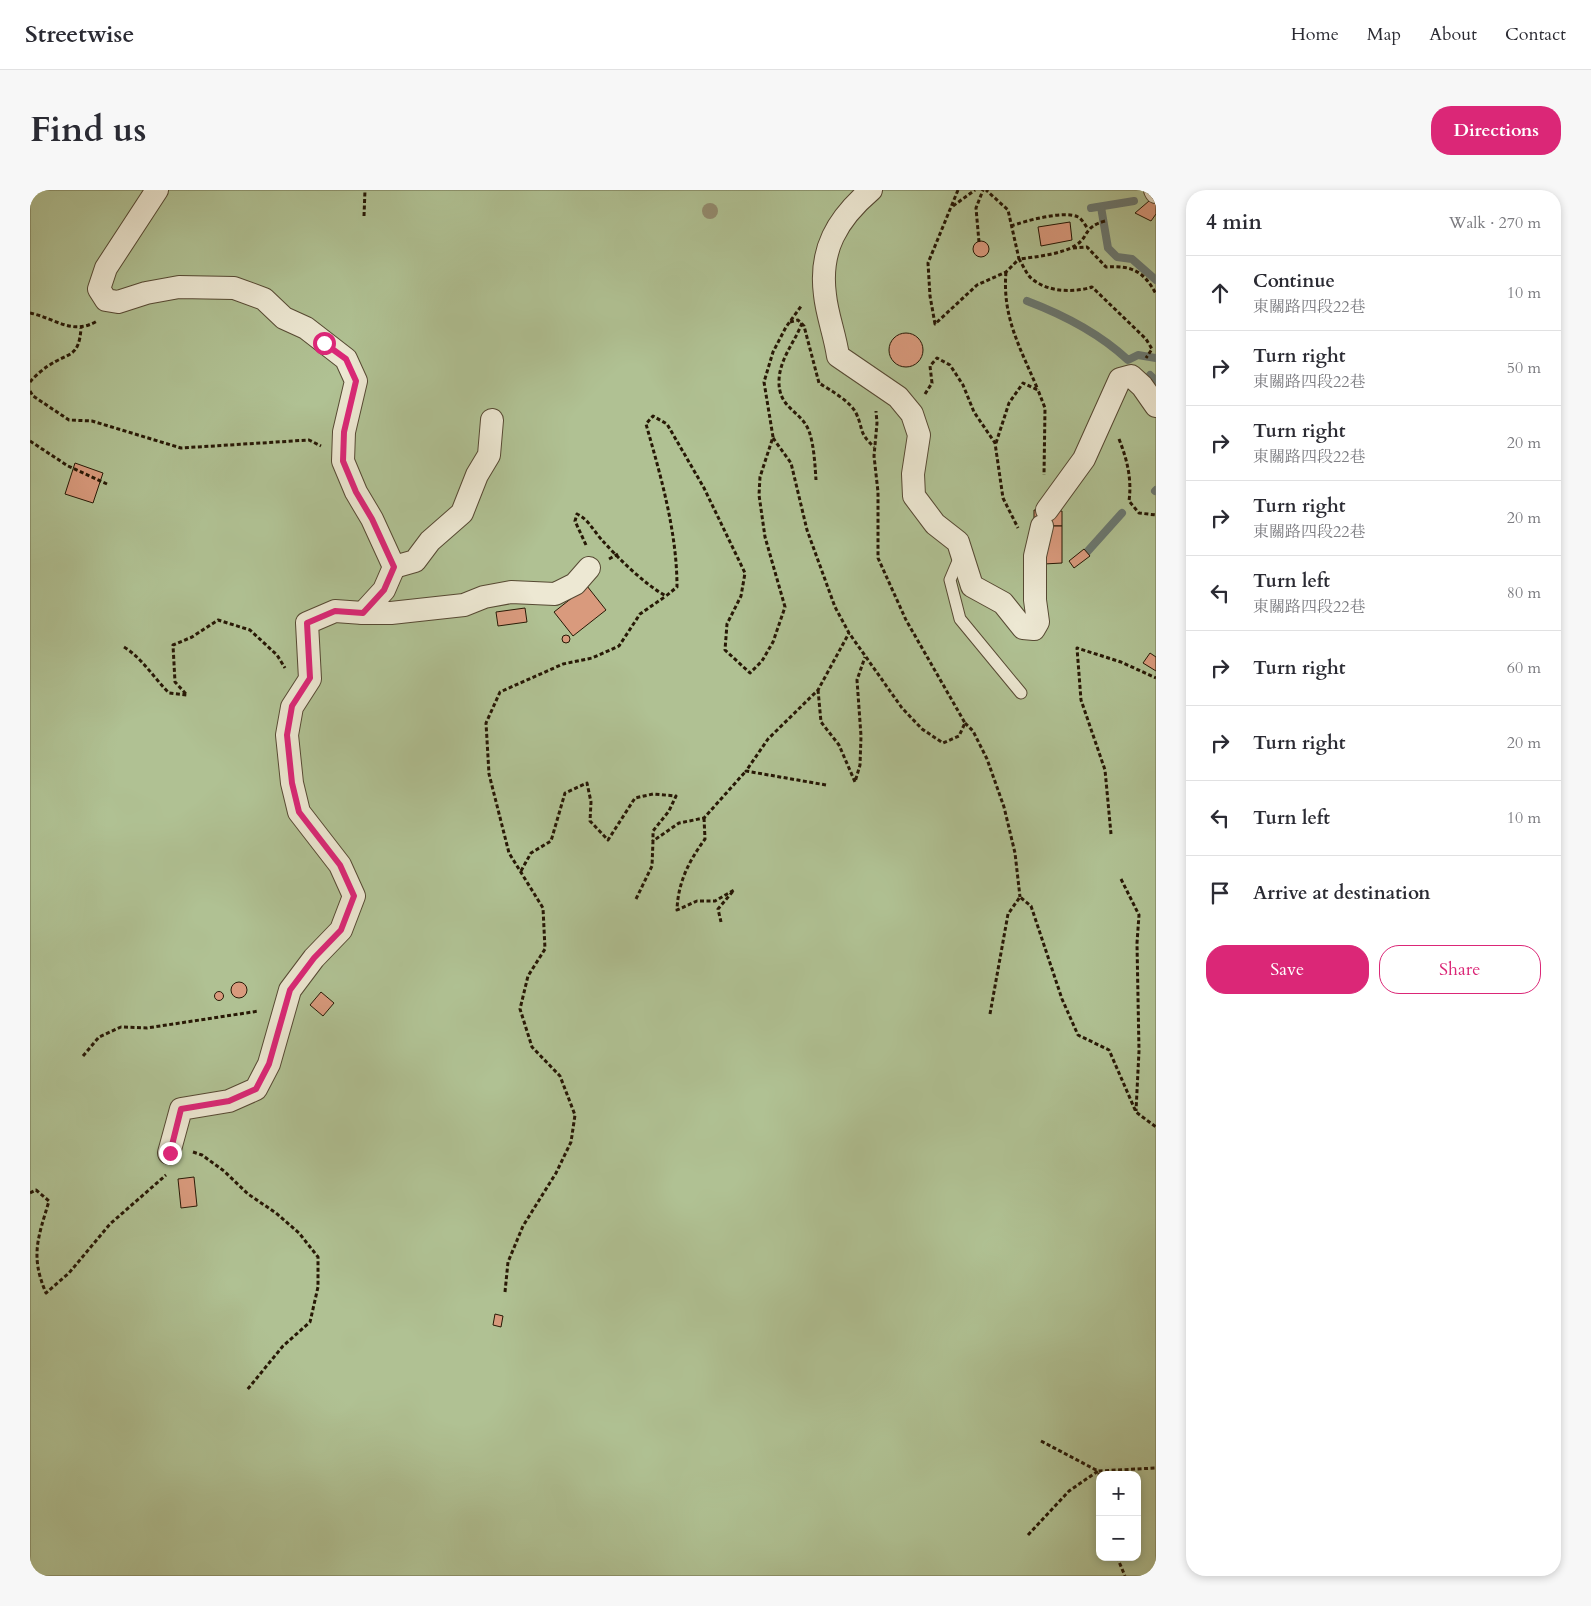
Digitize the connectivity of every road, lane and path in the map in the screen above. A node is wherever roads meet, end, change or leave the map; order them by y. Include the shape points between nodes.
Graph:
1 (157, 190) edge
2 (365, 190) edge
3 (870, 190) edge
4 (958, 190) edge
5 (975, 190) edge
6 (985, 190) edge
7 (953, 207) junction
8 (364, 216) dead end
9 (1104, 222) dead end
10 (1011, 226) junction
11 (1088, 229) junction
12 (978, 242) dead end
13 (1070, 249) junction
14 (1019, 259) junction
15 (1006, 272) junction
16 (1156, 294) edge
17 (106, 300) junction
18 (30, 313) edge
19 (802, 323) junction
20 (81, 328) junction
21 (1154, 349) edge
22 (1148, 356) dead end
23 (30, 382) edge
24 (1038, 390) junction
25 (30, 391) edge
26 (875, 403) dead end
27 (1156, 406) edge
28 (912, 414) junction
29 (492, 420) dead end
30 (1099, 427) junction
31 (773, 437) junction
32 (30, 440) edge
33 (995, 443) junction
34 (875, 447) junction
35 (343, 450) junction
36 (816, 480) dead end
37 (107, 484) dead end
38 (1045, 515) junction
39 (1156, 515) edge
40 (961, 552) junction
41 (1035, 556) junction
42 (394, 567) junction
43 (589, 568) joint
44 (666, 596) junction
45 (363, 613) junction
46 (849, 632) junction
47 (124, 647) dead end
48 (865, 657) junction
49 (1156, 678) edge
50 (303, 690) junction
51 (818, 690) junction
52 (1021, 693) dead end
53 (965, 723) junction
54 (746, 772) junction
55 (826, 785) dead end
56 (704, 818) junction
57 (1111, 834) dead end
58 (653, 841) junction
59 (521, 871) junction
60 (1121, 879) dead end
61 (1020, 897) junction
62 (636, 900) dead end
63 (721, 922) dead end
64 (286, 1003) junction
65 (990, 1014) dead end
66 (83, 1056) dead end
67 (1136, 1112) junction
68 (1156, 1127) edge
69 (171, 1149) junction
70 (30, 1193) edge
71 (505, 1292) dead end
72 (247, 1390) dead end
73 (1041, 1441) dead end
74 (1156, 1468) edge
75 (1098, 1471) joint
76 (1096, 1472) edge
77 (1028, 1535) dead end
78 (1118, 1561) edge
79 (1125, 1576) edge

1 - 17 street via 106,268 99,289
2 - 8 path
3 - 28 street via 841,220 823,263 825,296 838,356 898,397
4 - 7 path
5 - 7 path
6 - 10 path via 1008,210
6 - 12 path via 976,208
7 - 15 path via 939,232 928,263 935,324 977,285
9 - 11 path
10 - 11 path via 1035,219 1072,215
10 - 14 path
11 - 13 path via 1079,244
13 - 14 path
13 - 16 path via 1087,247 1106,267 1133,269
14 - 15 path
14 - 21 path via 1030,278 1048,289 1069,291 1092,287
15 - 24 path via 1004,292 1015,341
17 - 20 path via 96,321
17 - 35 street via 118,302 179,287 207,286 234,288 264,299 284,318 306,328 346,359 356,381
18 - 20 path
19 - 31 path via 793,321 786,327 772,352 764,382
19 - 34 path via 819,383 856,411 863,436
19 - 36 path via 785,356 779,379 780,393 809,431
20 - 23 path via 80,343 73,355 49,366
21 - 22 path
24 - 33 path via 1023,383 1009,403
24 - 38 path via 1044,408
25 - 35 path via 69,420 92,421 181,448 309,440
26 - 34 path
27 - 30 street via 1131,376 1120,379
28 - 33 path via 932,383 930,366 937,358 950,365 974,412
28 - 40 street via 919,436 913,474 914,496 934,524 958,542
29 - 42 street via 489,454 462,513 430,541 415,561
30 - 38 street via 1084,459
30 - 39 path via 1118,437 1131,486 1129,501 1139,513
31 - 44 path via 760,477 759,495 765,537 785,607 773,642 762,661 750,673 725,650 727,624 741,596 745,573 704,488 667,424 653,416 646,424 664,488 677,564 677,587
31 - 46 path via 791,463 807,530 835,607
32 - 37 path via 68,466
33 - 41 path via 1003,498
34 - 53 path via 878,558 906,620
35 - 42 street via 343,461 356,492
38 - 41 street
40 - 41 street via 972,586 1003,603 1022,628 1034,629 1038,622
40 - 52 lane via 950,580 960,620
42 - 45 street via 384,590
43 - 44 path via 589,554 575,521 577,514 584,517 602,540 651,588
43 - 45 street via 575,584 555,594 511,592 464,605
44 - 59 path via 640,614 619,646 592,658 563,664 500,692 486,723 489,774 509,853
45 - 50 street via 335,611 307,623 310,678
46 - 48 path
46 - 51 path
47 - 50 path via 140,657 169,693 187,695 175,682 173,646 218,620 250,630 277,655
48 - 51 path via 857,680 861,736 860,765 855,782 839,745 821,722
48 - 53 path via 902,708 922,729 943,743 959,736
49 - 57 path via 1121,662 1077,648 1081,700 1105,770
50 - 64 street via 292,706 287,735 299,812 340,865 354,896 341,930 314,958 290,990
51 - 54 path via 768,739
53 - 61 path via 974,731 987,759 1004,807
54 - 55 path
54 - 56 path
56 - 58 path via 679,822
56 - 63 path via 705,839 691,858 678,892 677,910 697,901 715,901 734,890 718,909
58 - 59 path via 653,831 676,796 653,794 635,798 608,840 590,821 587,783 565,793 551,841 531,853
58 - 62 path via 652,866
59 - 71 path via 542,908 545,949 528,976 520,1009 532,1047 560,1076 574,1115 571,1142 524,1226 508,1262
60 - 67 path via 1139,915 1140,1051
61 - 65 path via 1008,914
61 - 67 path via 1031,906 1062,999 1078,1035 1109,1050
64 - 66 path via 243,1015 147,1028 121,1028 99,1037
64 - 69 street via 269,1064 256,1089 229,1101 181,1109
67 - 68 path
69 - 70 path via 165,1177 110,1224 69,1273 46,1292 36,1276 34,1252 49,1201 36,1190
69 - 72 path via 202,1155 224,1171 299,1233 318,1257 318,1287 310,1322 283,1346
73 - 75 path
74 - 75 path
76 - 77 path via 1069,1491
78 - 79 path

